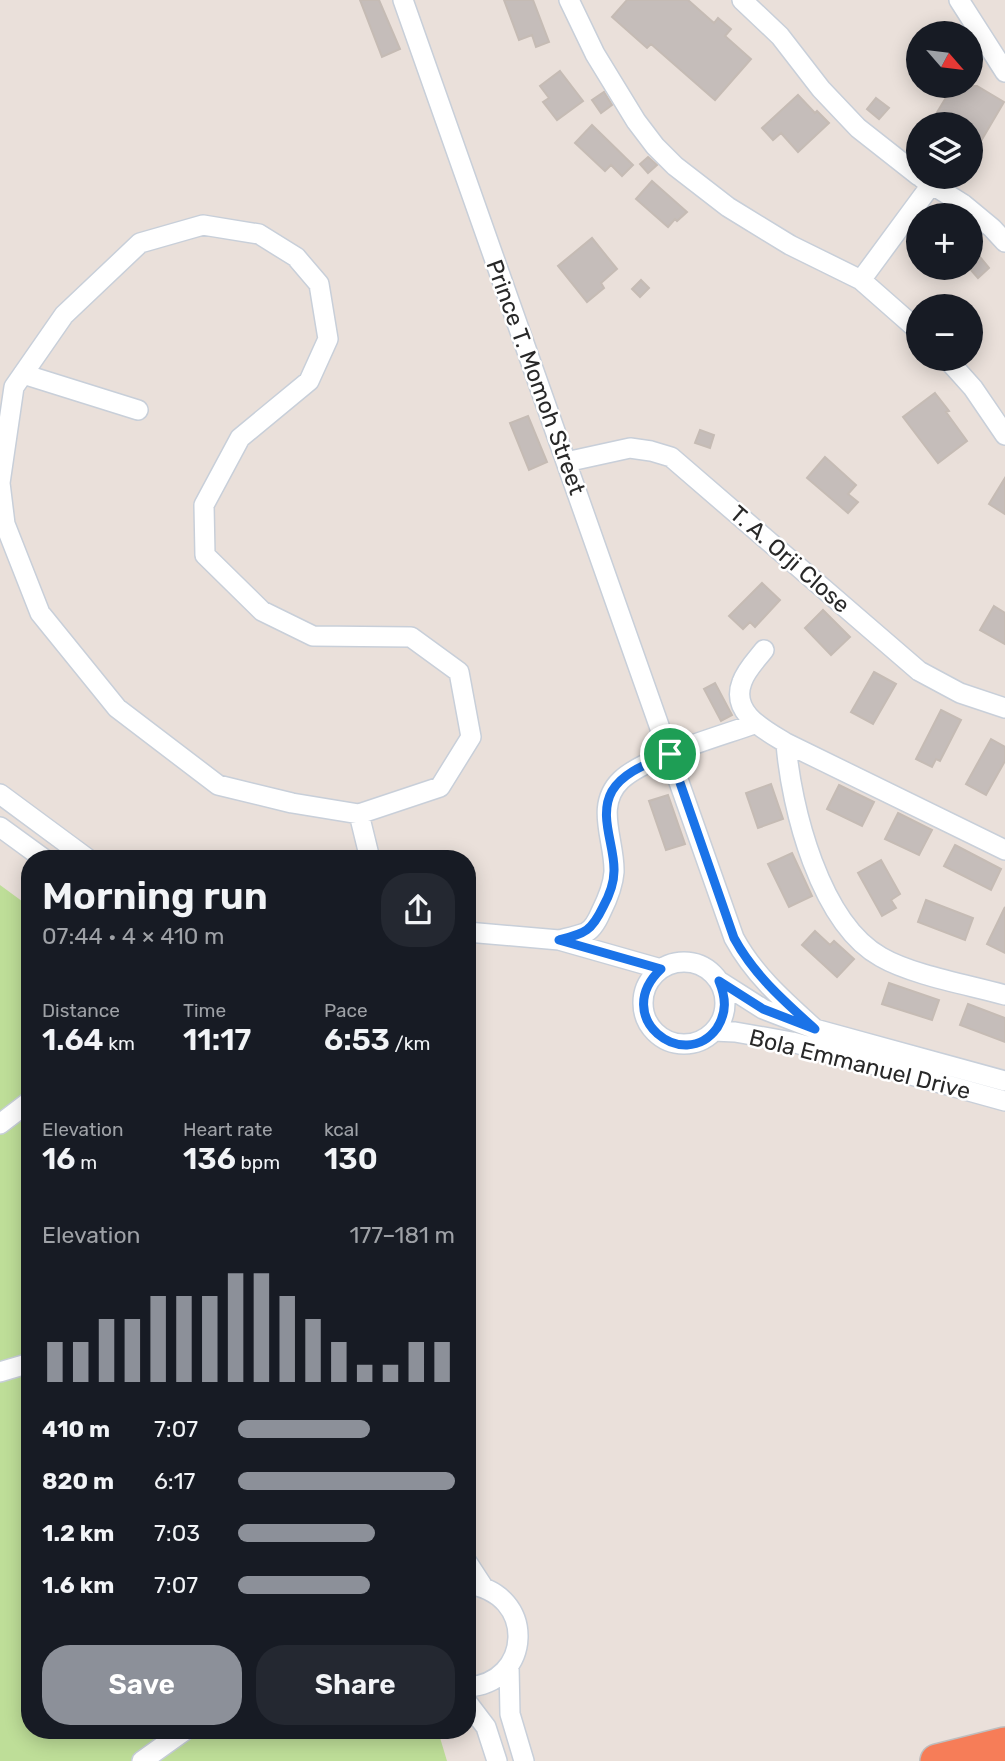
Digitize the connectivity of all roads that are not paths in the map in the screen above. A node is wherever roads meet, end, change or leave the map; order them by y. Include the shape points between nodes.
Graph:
1 (403, 0) edge
2 (569, 0) edge
3 (742, 0) edge
4 (959, 0) edge
5 (1005, 72) edge
6 (906, 166) edge
7 (917, 189) edge
8 (939, 189) edge
9 (1005, 242) edge
10 (860, 280) junction
11 (906, 320) edge
12 (958, 371) edge
13 (23, 374) junction
14 (138, 410) dead end
15 (1005, 435) edge
16 (566, 462) junction
17 (3, 524) edge
18 (764, 650) dead end
19 (1005, 708) edge
20 (754, 724) junction
21 (786, 743) junction
22 (670, 754) junction
23 (0, 794) edge
24 (359, 814) junction
25 (0, 827) edge
26 (32, 850) edge
27 (77, 850) edge
28 (368, 850) edge
29 (1005, 850) edge
30 (476, 933) edge
31 (559, 940) junction
32 (661, 969) junction
33 (719, 981) junction
34 (1005, 995) edge
35 (815, 1029) junction
36 (714, 1031) junction
37 (1005, 1081) edge
38 (1005, 1101) edge
39 (21, 1108) edge
40 (0, 1124) edge
41 (21, 1366) edge
42 (0, 1372) edge
43 (476, 1585) edge
44 (509, 1666) junction
45 (476, 1686) edge
46 (476, 1714) edge
47 (173, 1739) edge
48 (1005, 1744) edge
49 (142, 1761) edge
50 (497, 1761) edge
51 (524, 1761) edge
52 (937, 1761) edge

1 - 16 street, Prince T. Momoh Street
2 - 10 street via 636,121 675,166 728,208
3 - 6 street via 780,36 858,128
4 - 5 street
7 - 10 street
8 - 9 street
10 - 11 street
12 - 15 street
13 - 14 street
13 - 17 street via 14,387 0,483
13 - 24 street via 64,314 140,243 203,225 259,234 296,257 319,284 328,339 309,382 240,438 204,505 205,555 262,611 313,636 411,637 459,671 471,737 440,787
16 - 19 street, T. A. Orji Close via 630,448 670,457 919,671 960,693
16 - 22 street, Prince T. Momoh Street
17 - 24 street via 40,614 117,709 218,785
18 - 20 street via 741,682 744,708
20 - 21 street
20 - 22 street
21 - 29 street
21 - 34 street via 792,796 819,875 839,918 859,942 905,967
22 - 31 street via 635,770 612,791 607,821 614,872 609,895 588,932
22 - 35 street, Prince T. Momoh Street via 745,959
23 - 27 street
24 - 28 street
25 - 26 street
30 - 31 street
31 - 32 street
32 - 33 street via 686,962 699,964
32 - 36 street via 645,990 645,1018 652,1030 676,1044 703,1040
33 - 35 street, Bola Emmanuel Drive via 763,1009
33 - 36 street via 725,1007
35 - 37 street, Bola Emmanuel Drive
36 - 38 street, Bola Emmanuel Drive via 792,1042
39 - 40 street
41 - 42 street
43 - 44 street via 503,1598 516,1618 519,1635
44 - 45 street via 498,1677
44 - 51 street via 510,1714
46 - 50 street via 486,1727
47 - 49 street
48 - 52 highway

